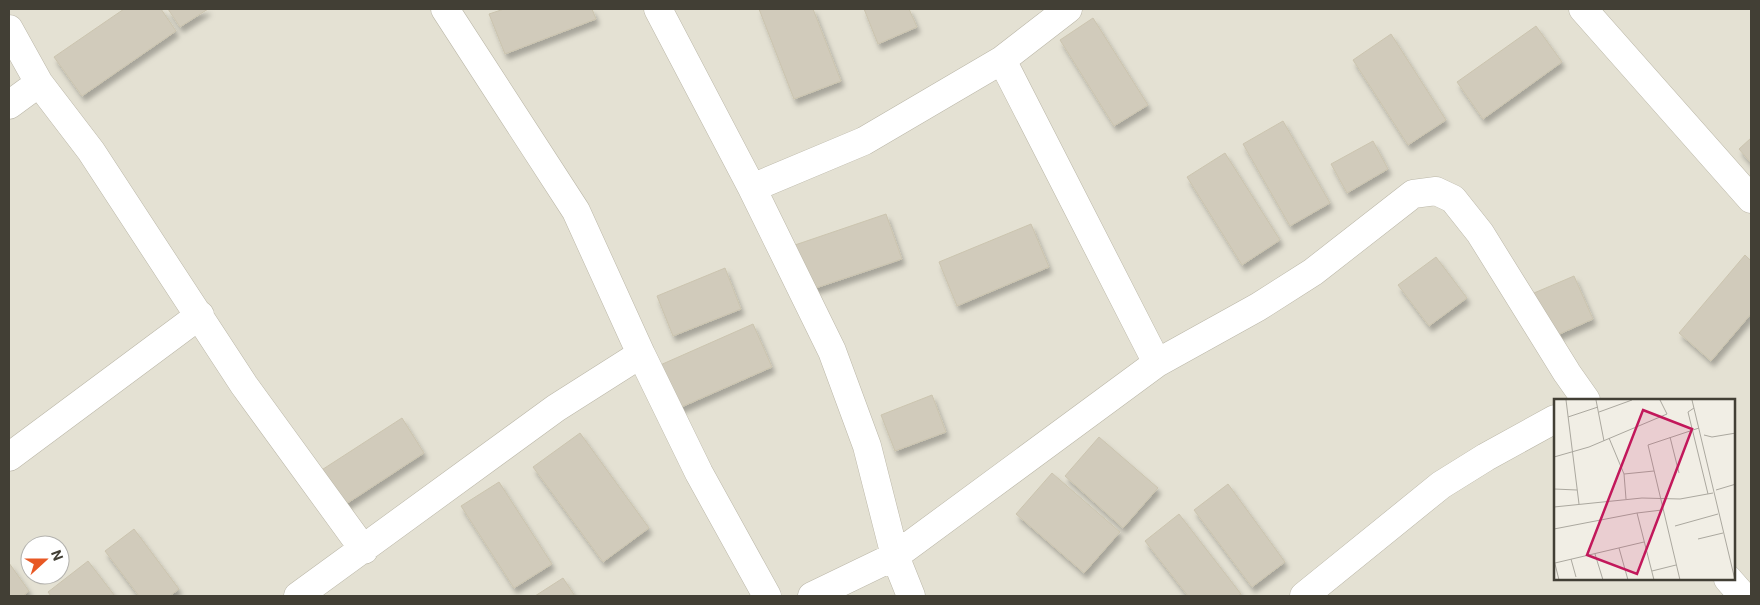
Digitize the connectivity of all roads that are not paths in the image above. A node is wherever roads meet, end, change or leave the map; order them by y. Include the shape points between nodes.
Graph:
1 (445, 9) edge
2 (658, 9) edge
3 (1068, 9) edge
4 (1584, 9) edge
5 (9, 29) edge
6 (1002, 60) junction
7 (39, 83) junction
8 (9, 105) edge
9 (752, 188) junction
10 (1751, 199) edge
11 (200, 316) junction
12 (641, 354) junction
13 (1157, 363) junction
14 (1585, 399) edge
15 (1554, 420) edge
16 (9, 458) edge
17 (364, 550) junction
18 (895, 556) junction
19 (1729, 580) edge
20 (298, 596) edge
21 (767, 596) edge
22 (812, 596) edge
23 (911, 596) edge
24 (1304, 596) edge
25 (1743, 596) edge

1 - 12 street via 576,211
2 - 9 street
3 - 6 street
4 - 10 street
5 - 7 street
6 - 9 street via 864,141
6 - 13 street
7 - 8 street
7 - 11 street via 91,151
9 - 18 street via 832,351 867,446
11 - 16 street
11 - 17 street via 244,385
12 - 17 street via 556,408
12 - 21 street via 699,473
13 - 14 street via 1258,307 1313,272 1413,194 1436,191 1453,199 1480,233
13 - 18 street
15 - 24 street via 1441,485
17 - 20 street
18 - 22 street
18 - 23 street
19 - 25 street

